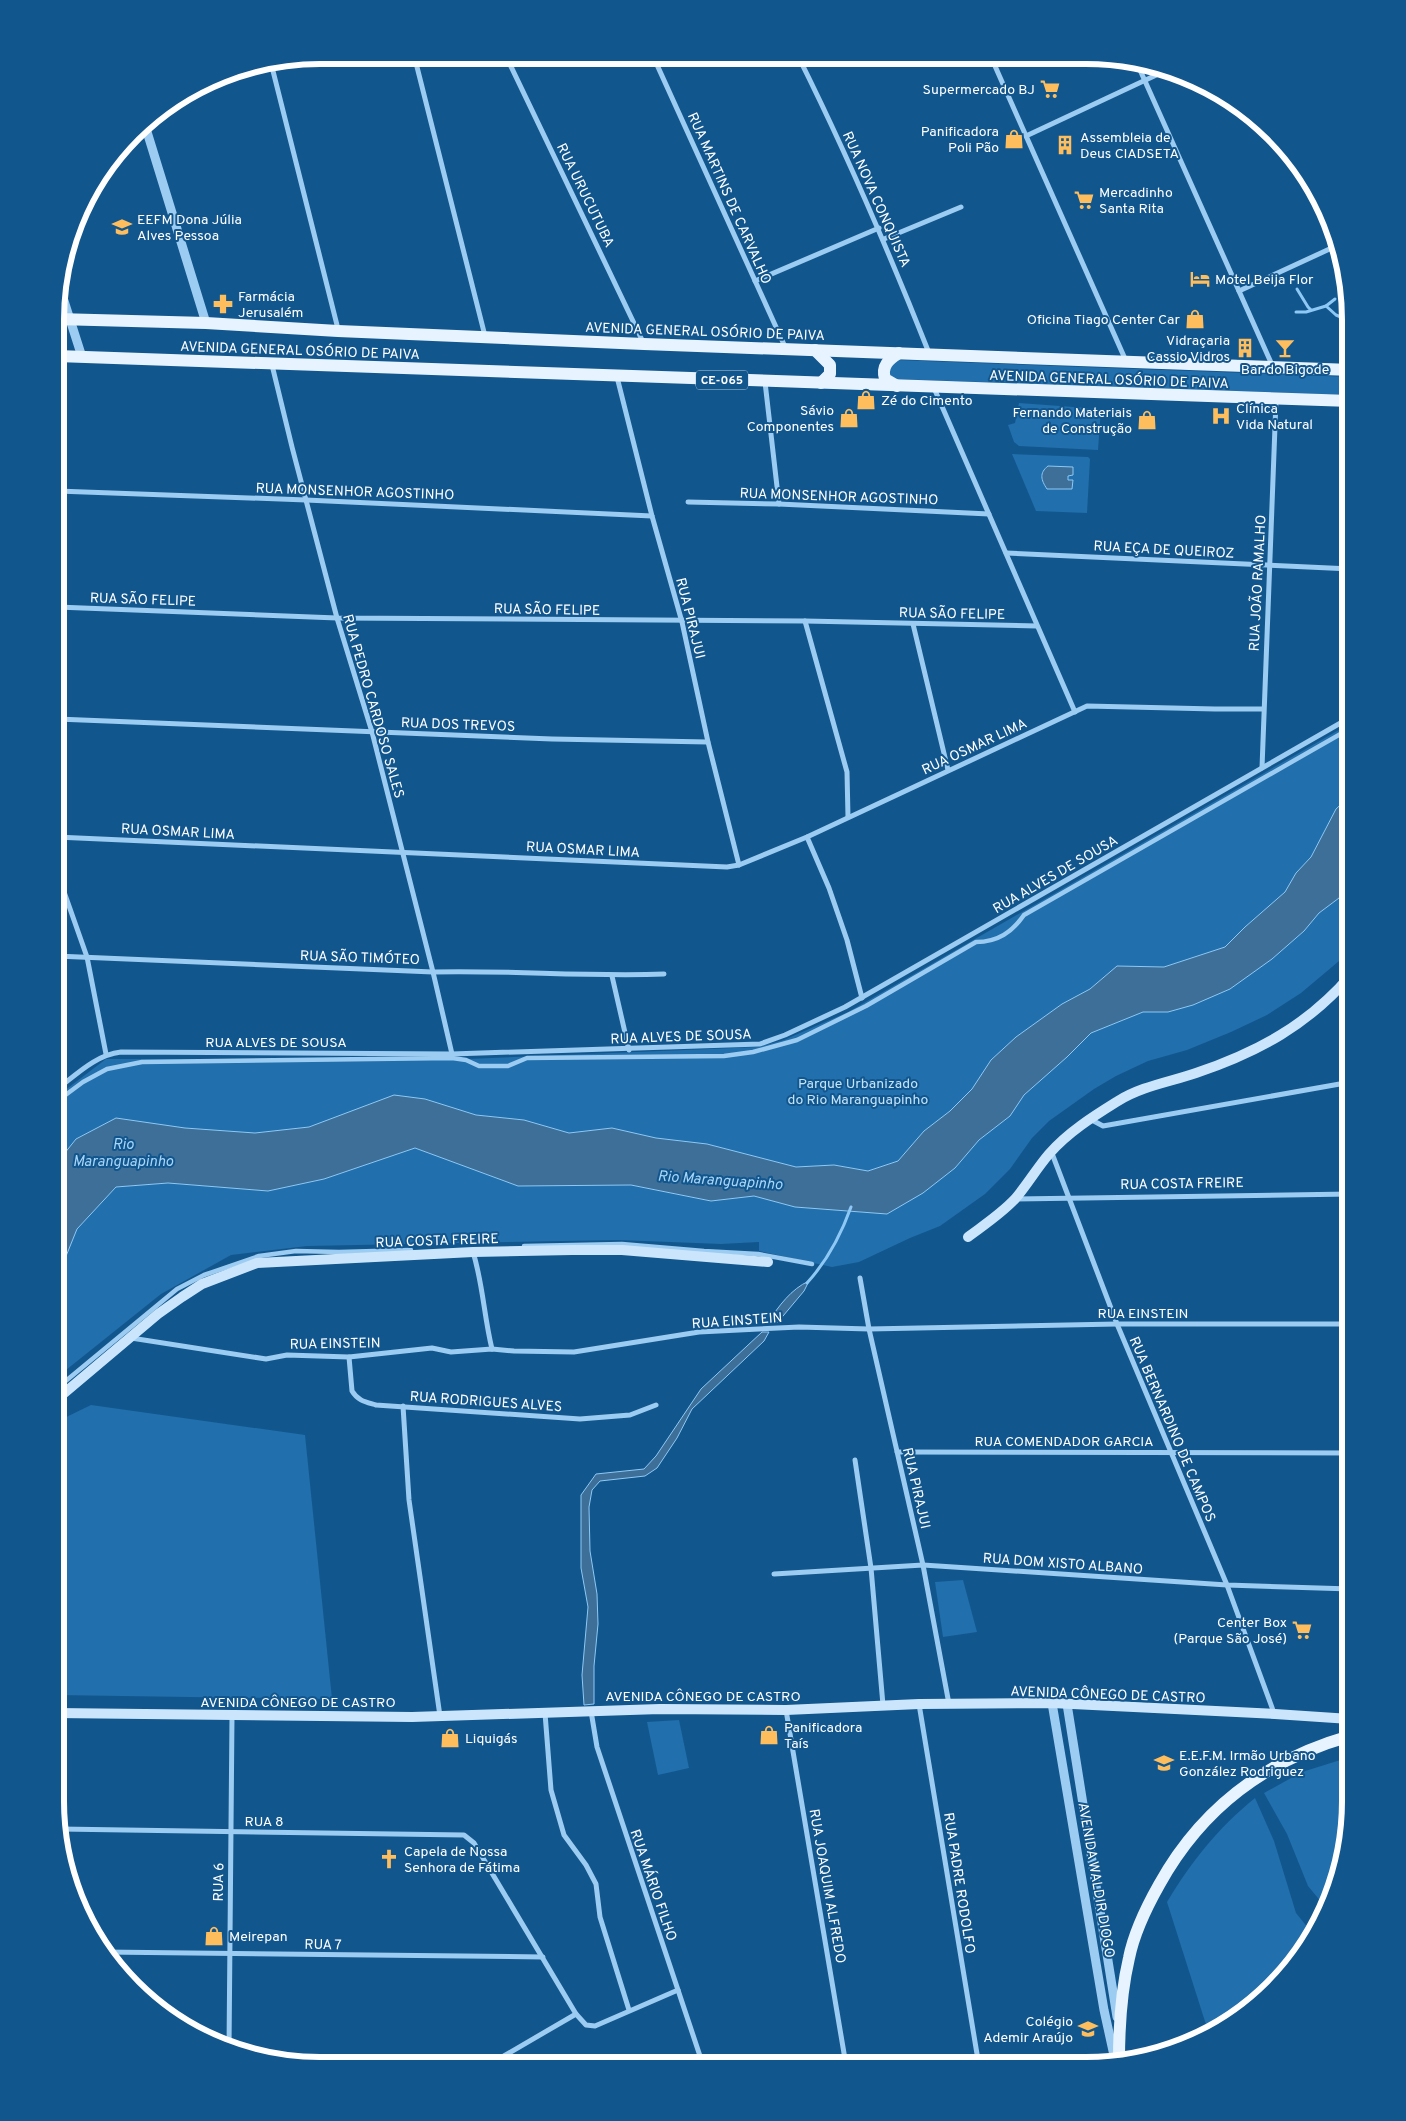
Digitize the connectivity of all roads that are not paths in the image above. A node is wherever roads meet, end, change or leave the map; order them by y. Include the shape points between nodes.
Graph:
1 (416, 64) edge
2 (513, 64) edge
3 (657, 64) edge
4 (802, 64) edge
5 (994, 64) edge
6 (272, 69) edge
7 (1140, 70) edge
8 (1159, 74) edge
9 (1145, 80) junction
10 (147, 131) edge
11 (1026, 136) junction
12 (961, 207) dead end
13 (879, 228) junction
14 (884, 239) junction
15 (1332, 248) edge
16 (755, 281) junction
17 (1239, 291) junction
18 (64, 319) edge
19 (206, 324) junction
20 (338, 332) junction
21 (486, 338) junction
22 (644, 344) junction
23 (786, 349) junction
24 (815, 350) junction
25 (899, 353) junction
26 (929, 354) junction
27 (64, 356) edge
28 (82, 357) junction
29 (1126, 361) junction
30 (272, 364) junction
31 (1273, 367) junction
32 (1342, 370) edge
33 (617, 377) junction
34 (765, 382) junction
35 (821, 383) junction
36 (897, 386) junction
37 (934, 388) junction
38 (1276, 399) junction
39 (1342, 401) edge
40 (64, 491) edge
41 (306, 500) junction
42 (688, 502) dead end
43 (779, 504) junction
44 (989, 514) junction
45 (652, 516) junction
46 (1006, 553) junction
47 (1270, 566) junction
48 (1342, 569) edge
49 (64, 607) edge
50 (337, 618) junction
51 (682, 622) junction
52 (804, 622) junction
53 (913, 624) junction
54 (1037, 626) junction
55 (1263, 709) junction
56 (1075, 712) junction
57 (64, 719) edge
58 (1342, 722) edge
59 (372, 732) junction
60 (1342, 733) edge
61 (708, 742) junction
62 (1262, 768) junction
63 (948, 770) junction
64 (848, 817) junction
65 (64, 837) edge
66 (807, 837) junction
67 (404, 853) junction
68 (739, 865) junction
69 (64, 892) edge
70 (64, 956) edge
71 (87, 957) junction
72 (433, 972) junction
73 (664, 974) dead end
74 (612, 976) junction
75 (1342, 986) edge
76 (1340, 988) junction
77 (1342, 993) edge
78 (862, 998) junction
79 (629, 1050) junction
80 (106, 1054) junction
81 (452, 1054) junction
82 (64, 1084) edge
83 (1342, 1084) edge
84 (64, 1096) edge
85 (1090, 1119) junction
86 (1049, 1154) junction
87 (1342, 1194) edge
88 (1069, 1198) junction
89 (1015, 1199) junction
90 (968, 1237) dead end
91 (473, 1252) junction
92 (768, 1262) dead end
93 (812, 1264) dead end
94 (860, 1278) dead end
95 (1117, 1324) junction
96 (1342, 1324) edge
97 (869, 1329) junction
98 (130, 1338) junction
99 (492, 1349) junction
100 (349, 1357) junction
101 (64, 1382) edge
102 (64, 1393) edge
103 (656, 1405) dead end
104 (403, 1406) junction
105 (898, 1452) junction
106 (1170, 1453) junction
107 (1342, 1453) edge
108 (855, 1460) dead end
109 (923, 1565) junction
110 (871, 1568) junction
111 (774, 1574) dead end
112 (1227, 1585) junction
113 (1342, 1589) edge
114 (1052, 1703) junction
115 (919, 1704) junction
116 (949, 1704) junction
117 (1067, 1704) junction
118 (883, 1706) junction
119 (786, 1710) junction
120 (592, 1711) junction
121 (545, 1712) junction
122 (64, 1713) edge
123 (1275, 1714) junction
124 (232, 1716) junction
125 (440, 1716) junction
126 (1342, 1718) edge
127 (1342, 1738) edge
128 (65, 1829) edge
129 (230, 1832) junction
130 (1089, 1850) junction
131 (1076, 1852) junction
132 (113, 1952) edge
133 (229, 1955) junction
134 (543, 1958) junction
135 (678, 1990) junction
136 (629, 2010) junction
137 (576, 2014) junction
138 (1119, 2028) junction
139 (229, 2041) edge
140 (1116, 2055) edge
141 (1117, 2055) edge
142 (502, 2057) edge
143 (699, 2057) edge
144 (845, 2057) edge
145 (978, 2057) edge

1 - 21 street
2 - 22 street, RUA URUCUTUBA
3 - 16 street, RUA MARTINS DE CARVALHO
4 - 13 street, RUA NOVA CONQUISTA
5 - 11 street
6 - 20 street
7 - 9 street
8 - 9 street
9 - 11 street
9 - 17 street
10 - 19 street
11 - 29 street
12 - 14 street
13 - 14 street, RUA NOVA CONQUISTA
13 - 16 street
14 - 26 street, RUA NOVA CONQUISTA
15 - 17 street
16 - 23 street, RUA MARTINS DE CARVALHO
17 - 31 street
18 - 19 main road, AVENIDA GENERAL OSÓRIO DE PAIVA
18 - 28 street
19 - 20 main road, AVENIDA GENERAL OSÓRIO DE PAIVA
20 - 21 main road, AVENIDA GENERAL OSÓRIO DE PAIVA
21 - 22 main road, AVENIDA GENERAL OSÓRIO DE PAIVA
22 - 23 main road, AVENIDA GENERAL OSÓRIO DE PAIVA
23 - 24 main road, AVENIDA GENERAL OSÓRIO DE PAIVA
24 - 25 main road, AVENIDA GENERAL OSÓRIO DE PAIVA
24 - 35 main road via 830,365 830,374
25 - 26 main road, AVENIDA GENERAL OSÓRIO DE PAIVA
25 - 36 main road via 888,361 884,374 889,383
26 - 29 main road, AVENIDA GENERAL OSÓRIO DE PAIVA
27 - 28 main road, AVENIDA GENERAL OSÓRIO DE PAIVA / CE-065
28 - 30 main road, AVENIDA GENERAL OSÓRIO DE PAIVA / CE-065
29 - 31 main road, AVENIDA GENERAL OSÓRIO DE PAIVA
30 - 33 main road, AVENIDA GENERAL OSÓRIO DE PAIVA / CE-065
30 - 41 street, RUA PEDRO CARDOSO SALES
31 - 32 main road, AVENIDA GENERAL OSÓRIO DE PAIVA
33 - 34 main road, AVENIDA GENERAL OSÓRIO DE PAIVA / CE-065
33 - 45 street, RUA PIRAJUI
34 - 35 main road, AVENIDA GENERAL OSÓRIO DE PAIVA / CE-065
34 - 43 street
35 - 36 main road, AVENIDA GENERAL OSÓRIO DE PAIVA / CE-065
36 - 37 main road, AVENIDA GENERAL OSÓRIO DE PAIVA / CE-065
37 - 38 main road, AVENIDA GENERAL OSÓRIO DE PAIVA / CE-065
37 - 44 street
38 - 39 main road, AVENIDA GENERAL OSÓRIO DE PAIVA / CE-065
38 - 47 street, RUA JOÃO RAMALHO
40 - 41 street, RUA MONSENHOR AGOSTINHO
41 - 45 street, RUA MONSENHOR AGOSTINHO
41 - 50 street, RUA PEDRO CARDOSO SALES
42 - 43 street, RUA MONSENHOR AGOSTINHO
43 - 44 street, RUA MONSENHOR AGOSTINHO
44 - 46 street
45 - 51 street, RUA PIRAJUI
46 - 47 street, RUA EÇA DE QUEIROZ
46 - 54 street
47 - 48 street, RUA EÇA DE QUEIROZ
47 - 55 street, RUA JOÃO RAMALHO
49 - 50 street, RUA SÃO FELIPE
50 - 51 street, RUA SÃO FELIPE
50 - 59 street, RUA PEDRO CARDOSO SALES
51 - 52 street, RUA SÃO FELIPE
51 - 61 street, RUA PIRAJUI
52 - 53 street, RUA SÃO FELIPE
52 - 64 street via 847,772
53 - 54 street, RUA SÃO FELIPE
53 - 63 street
54 - 56 street
55 - 56 street, RUA OSMAR LIMA via 1087,706
55 - 62 street, RUA JOÃO RAMALHO
56 - 63 street, RUA OSMAR LIMA
57 - 59 street, RUA DOS TREVOS
58 - 62 street, RUA ALVES DE SOUSA
59 - 61 street, RUA DOS TREVOS
59 - 67 street, RUA PEDRO CARDOSO SALES
60 - 84 street via 1024,915 1015,928 990,942 976,942 851,1014 797,1040 754,1052 724,1056 527,1058 508,1066 479,1066 452,1058 142,1062 107,1069
61 - 68 street, RUA PIRAJUI
62 - 78 street, RUA ALVES DE SOUSA
63 - 64 street, RUA OSMAR LIMA
64 - 66 street, RUA OSMAR LIMA
65 - 67 street, RUA OSMAR LIMA
66 - 68 street, RUA OSMAR LIMA
66 - 78 street via 847,940
67 - 68 street, RUA OSMAR LIMA
67 - 72 street, RUA PEDRO CARDOSO SALES
69 - 71 street
70 - 71 street, RUA SÃO TIMÓTEO
71 - 72 street, RUA SÃO TIMÓTEO
71 - 80 street
72 - 74 street, RUA SÃO TIMÓTEO
72 - 81 street, RUA PEDRO CARDOSO SALES
73 - 74 street, RUA SÃO TIMÓTEO
74 - 79 street
75 - 76 main road
76 - 77 street
76 - 85 main road via 1312,1015 1276,1038 1204,1070 1120,1099
78 - 79 street, RUA ALVES DE SOUSA via 760,1044
79 - 81 street, RUA ALVES DE SOUSA
80 - 81 street, RUA ALVES DE SOUSA
80 - 82 street
83 - 85 street via 1103,1126
85 - 86 main road
86 - 88 street, RUA BERNARDINO DE CAMPOS via 1053,1156
86 - 89 main road
87 - 88 street, RUA COSTA FREIRE
88 - 89 street, RUA COSTA FREIRE
88 - 95 street, RUA BERNARDINO DE CAMPOS
89 - 90 main road
91 - 92 main road, RUA COSTA FREIRE via 622,1250
91 - 98 main road, RUA COSTA FREIRE via 257,1263 202,1284
91 - 99 street via 483,1288 484,1315
93 - 101 street via 758,1254 622,1244 296,1251 259,1256 204,1274 177,1289
94 - 97 street, RUA PIRAJUI
95 - 96 street, RUA EINSTEIN
95 - 97 street, RUA EINSTEIN
95 - 106 street, RUA BERNARDINO DE CAMPOS
97 - 99 street, RUA EINSTEIN via 799,1327 699,1332 574,1352
97 - 105 street, RUA PIRAJUI
98 - 100 street, RUA EINSTEIN via 266,1359 287,1354
98 - 102 main road, RUA COSTA FREIRE
99 - 100 street, RUA EINSTEIN via 451,1352 432,1348
100 - 104 street, RUA RODRIGUES ALVES via 352,1391 357,1399 376,1405
103 - 104 street, RUA RODRIGUES ALVES via 630,1415 580,1419
104 - 125 street via 409,1500
105 - 106 street, RUA COMENDADOR GARCIA
105 - 109 street, RUA PIRAJUI
106 - 107 street, RUA COMENDADOR GARCIA
106 - 112 street, RUA BERNARDINO DE CAMPOS
108 - 110 street
109 - 110 street, RUA DOM XISTO ALBANO
109 - 112 street, RUA DOM XISTO ALBANO
109 - 116 street, RUA PIRAJUI
110 - 111 street, RUA DOM XISTO ALBANO
110 - 118 street
112 - 113 street, RUA DOM XISTO ALBANO
112 - 123 street, RUA BERNARDINO DE CAMPOS
114 - 116 main road, AVENIDA CÔNEGO DE CASTRO
114 - 117 main road, AVENIDA CÔNEGO DE CASTRO
114 - 131 street, AVENIDA WALDIR DIOGO
115 - 116 main road, AVENIDA CÔNEGO DE CASTRO
115 - 118 main road, AVENIDA CÔNEGO DE CASTRO
115 - 145 street, RUA PADRE RODOLFO
117 - 123 main road, AVENIDA CÔNEGO DE CASTRO
117 - 130 street, AVENIDA WALDIR DIOGO
118 - 119 main road, AVENIDA CÔNEGO DE CASTRO
119 - 120 main road, AVENIDA CÔNEGO DE CASTRO
119 - 144 street, RUA JOAQUIM ALFREDO
120 - 121 main road, AVENIDA CÔNEGO DE CASTRO
120 - 135 street, RUA MÁRIO FILHO via 597,1747
121 - 125 main road, AVENIDA CÔNEGO DE CASTRO
121 - 136 street via 551,1790 564,1835 596,1884 600,1917
122 - 124 main road, AVENIDA CÔNEGO DE CASTRO
123 - 126 main road, AVENIDA CÔNEGO DE CASTRO
124 - 125 main road, AVENIDA CÔNEGO DE CASTRO
124 - 129 street, RUA 6
127 - 138 main road, AVENIDA WALDIR DIOGO via 1275,1766 1243,1786 1206,1818 1172,1862 1146,1907 1129,1956
128 - 129 street, RUA 8
129 - 133 street, RUA 6
129 - 134 street, RUA 8 via 468,1836
130 - 131 street
130 - 138 street, AVENIDA WALDIR DIOGO
131 - 140 street, AVENIDA WALDIR DIOGO via 1104,2010
132 - 133 street, RUA 7
133 - 134 street, RUA 7
133 - 139 street, RUA 6
134 - 137 street
135 - 136 street
135 - 143 street, RUA MÁRIO FILHO
136 - 137 street via 590,2027
137 - 142 street
138 - 141 main road, AVENIDA WALDIR DIOGO

